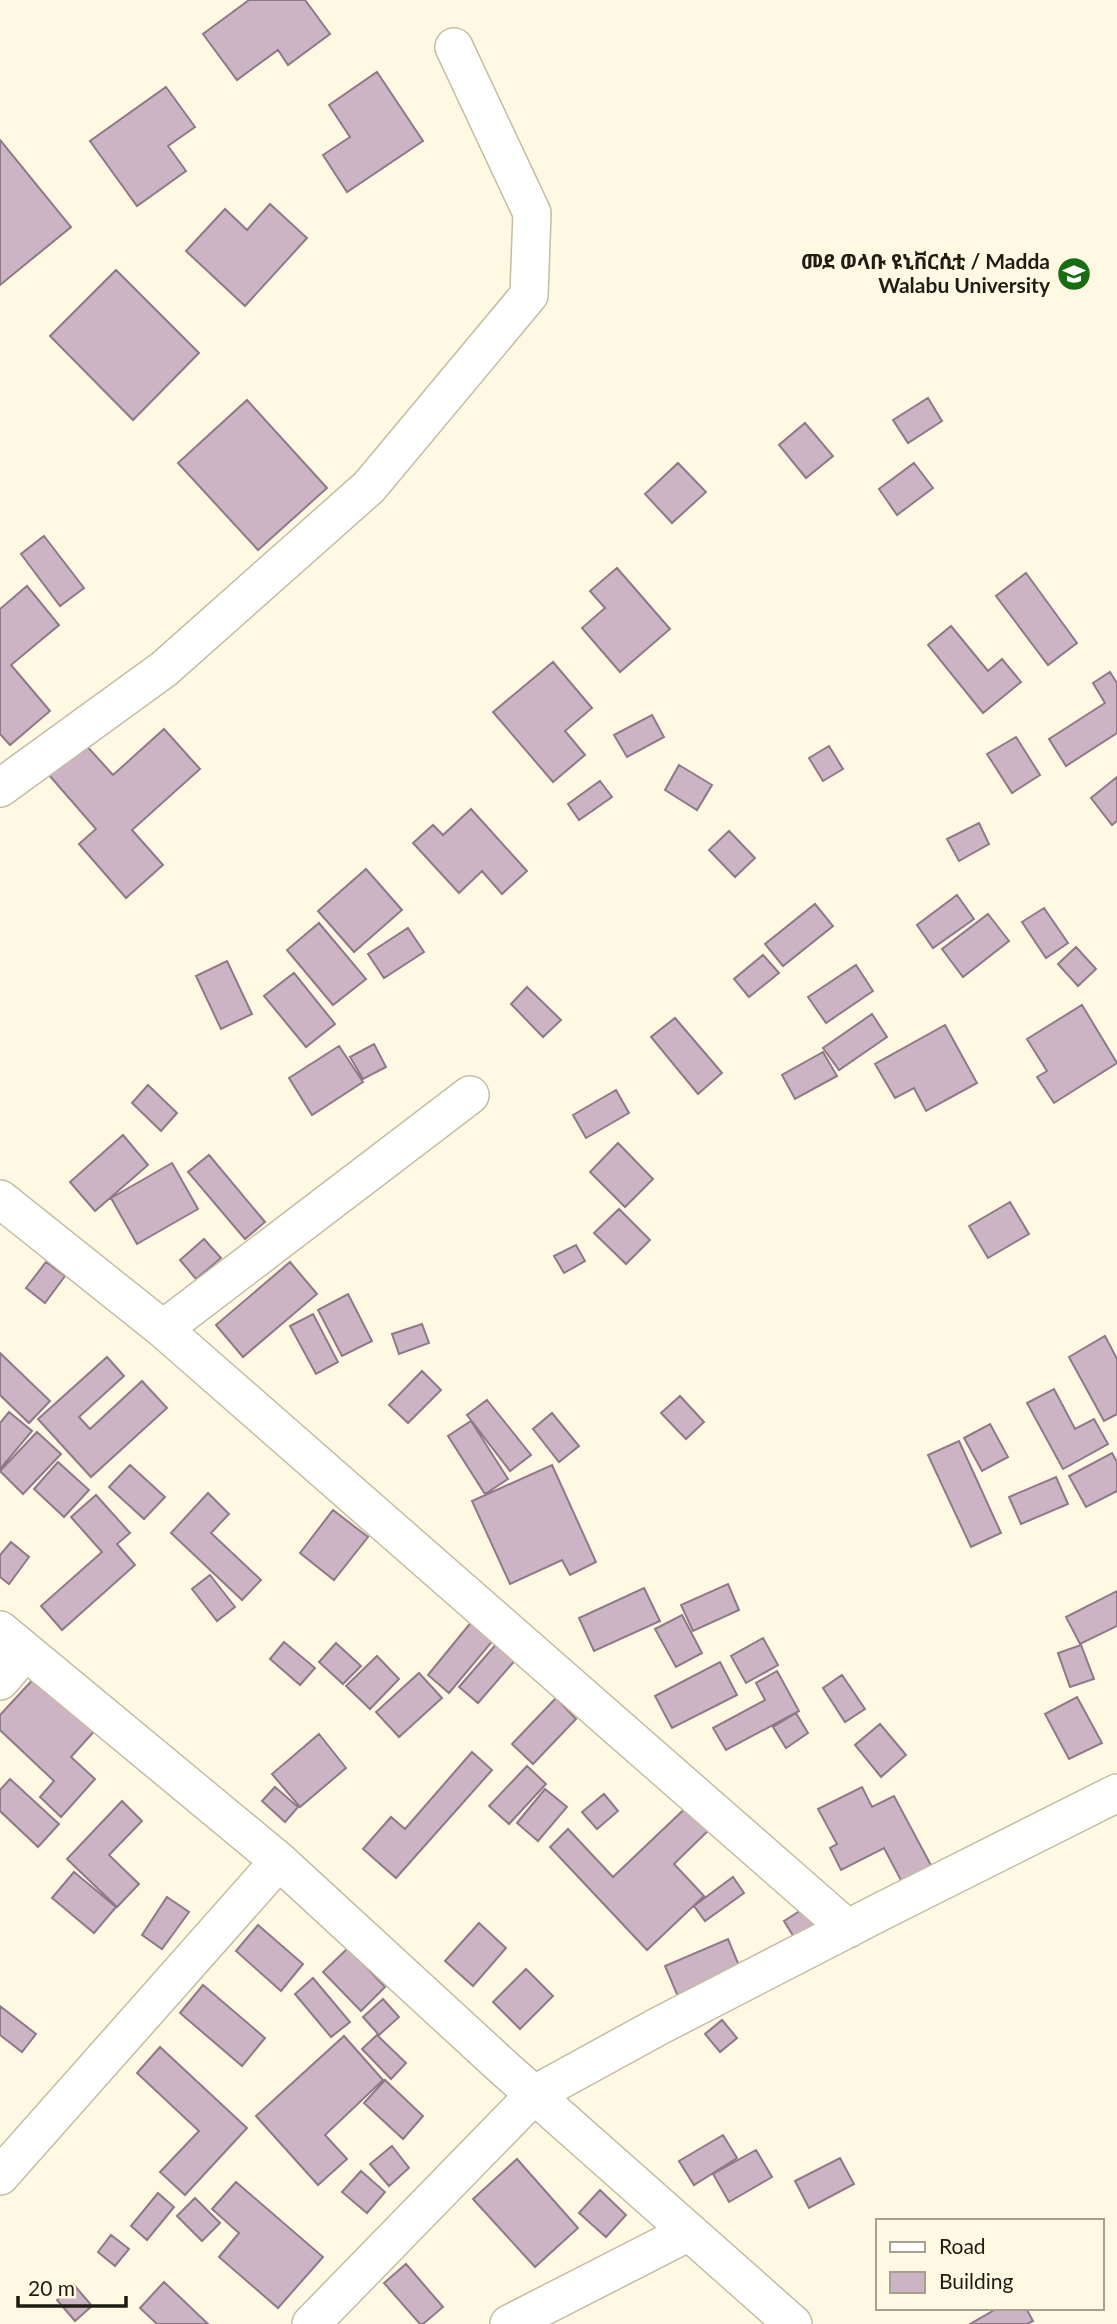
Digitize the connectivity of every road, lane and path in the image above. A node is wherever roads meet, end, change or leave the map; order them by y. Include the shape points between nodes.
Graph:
1 (454, 47) dead end
2 (0, 788) edge
3 (470, 1095) dead end
4 (0, 1199) edge
5 (163, 1329) junction
6 (13, 1641) edge
7 (0, 1681) edge
8 (1117, 1793) edge
9 (279, 1861) junction
10 (848, 1929) junction
11 (535, 2094) junction
12 (0, 2176) edge
13 (690, 2232) junction
14 (311, 2324) edge
15 (509, 2324) edge
16 (793, 2324) edge

1 - 2 street via 532,213 529,295 369,487 164,669
3 - 5 street
4 - 5 street
5 - 10 street
6 - 7 street
6 - 9 street
8 - 10 street
9 - 11 street
9 - 12 street
10 - 11 street
11 - 13 street
11 - 14 street
13 - 15 street
13 - 16 street

